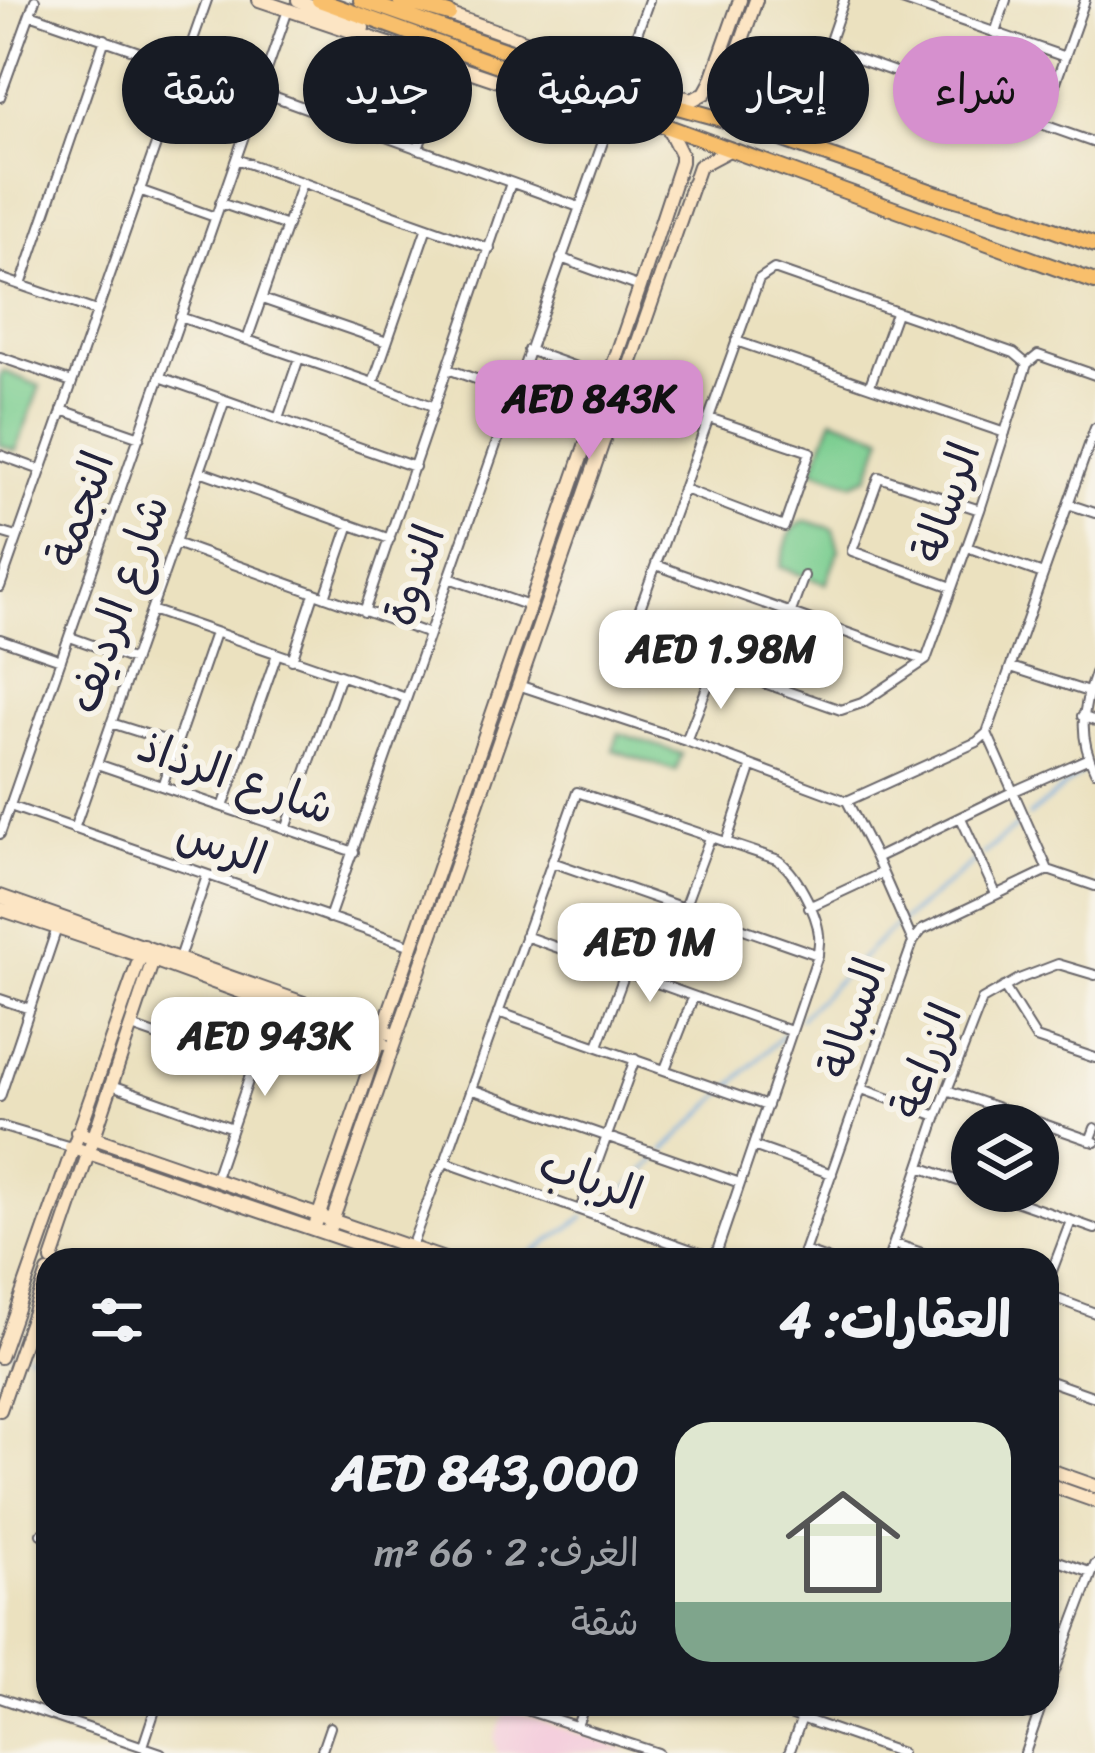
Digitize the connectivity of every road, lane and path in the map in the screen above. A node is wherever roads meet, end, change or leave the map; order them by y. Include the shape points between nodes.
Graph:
1 (34, 0) edge
2 (206, 0) edge
3 (259, 0) edge
4 (319, 0) edge
5 (361, 0) edge
6 (400, 0) edge
7 (411, 0) edge
8 (649, 0) edge
9 (740, 0) edge
10 (756, 0) edge
11 (844, 0) edge
12 (902, 0) edge
13 (1006, 0) edge
14 (1085, 0) edge
15 (926, 4) edge
16 (293, 5) edge
17 (452, 7) edge
18 (30, 14) junction
19 (1079, 17) junction
20 (1095, 22) edge
21 (995, 32) junction
22 (193, 36) edge
23 (374, 36) edge
24 (521, 36) edge
25 (636, 36) edge
26 (743, 36) edge
27 (831, 36) edge
28 (104, 39) junction
29 (279, 40) edge
30 (122, 46) edge
31 (1065, 57) junction
32 (496, 64) edge
33 (1059, 74) edge
34 (683, 97) edge
35 (0, 98) edge
36 (279, 98) edge
37 (683, 106) edge
38 (692, 110) junction
39 (707, 114) edge
40 (1059, 130) edge
41 (683, 132) edge
42 (1095, 142) edge
43 (155, 144) edge
44 (241, 144) edge
45 (420, 144) edge
46 (601, 144) edge
47 (676, 144) edge
48 (794, 144) edge
49 (418, 149) junction
50 (731, 149) junction
51 (236, 159) junction
52 (682, 162) junction
53 (698, 166) junction
54 (302, 183) junction
55 (511, 183) junction
56 (139, 190) junction
57 (220, 203) junction
58 (579, 208) junction
59 (215, 217) junction
60 (287, 226) junction
61 (427, 226) junction
62 (995, 245) junction
63 (1095, 247) edge
64 (490, 249) junction
65 (561, 258) junction
66 (1095, 273) edge
67 (0, 278) edge
68 (1095, 282) edge
69 (21, 285) junction
70 (640, 287) junction
71 (262, 299) junction
72 (96, 311) junction
73 (896, 313) junction
74 (180, 317) junction
75 (247, 340) junction
76 (736, 340) junction
77 (387, 342) junction
78 (528, 350) junction
79 (0, 357) edge
80 (299, 358) junction
81 (1027, 364) junction
82 (448, 369) junction
83 (1095, 375) edge
84 (160, 377) junction
85 (607, 378) junction
86 (72, 382) junction
87 (373, 382) junction
88 (870, 385) junction
89 (514, 393) junction
90 (225, 400) junction
91 (435, 407) junction
92 (62, 410) junction
93 (709, 418) junction
94 (278, 419) junction
95 (1095, 428) edge
96 (591, 429) junction
97 (1005, 433) junction
98 (605, 435) junction
99 (141, 437) junction
100 (584, 450) junction
101 (0, 455) edge
102 (599, 455) junction
103 (415, 467) junction
104 (41, 470) junction
105 (200, 471) junction
106 (684, 489) junction
107 (1068, 504) junction
108 (980, 510) junction
109 (1095, 513) edge
110 (350, 524) junction
111 (0, 532) edge
112 (17, 537) junction
113 (390, 539) junction
114 (175, 543) junction
115 (967, 547) junction
116 (656, 565) junction
117 (1043, 574) junction
118 (804, 576) dead end
119 (449, 578) junction
120 (0, 587) edge
121 (952, 587) junction
122 (320, 596) junction
123 (529, 606) junction
124 (151, 610) junction
125 (364, 612) junction
126 (791, 613) junction
127 (214, 633) junction
128 (429, 634) junction
129 (70, 637) junction
130 (0, 639) edge
131 (277, 654) junction
132 (62, 660) junction
133 (134, 660) junction
134 (292, 660) junction
135 (926, 660) junction
136 (715, 667) junction
137 (1011, 667) junction
138 (1095, 673) edge
139 (340, 676) junction
140 (765, 684) junction
141 (517, 685) junction
142 (1088, 692) junction
143 (406, 698) junction
144 (1082, 716) junction
145 (1095, 721) edge
146 (112, 723) junction
147 (987, 733) junction
148 (686, 742) junction
149 (177, 745) junction
150 (1089, 758) junction
151 (97, 764) junction
152 (751, 768) junction
153 (1095, 771) edge
154 (162, 786) junction
155 (1014, 790) junction
156 (847, 801) junction
157 (10, 806) junction
158 (223, 807) junction
159 (961, 818) junction
160 (74, 829) junction
161 (286, 829) junction
162 (0, 834) edge
163 (710, 838) junction
164 (726, 843) junction
165 (354, 852) junction
166 (876, 858) junction
167 (552, 862) junction
168 (1048, 870) junction
169 (882, 873) junction
170 (207, 876) junction
171 (1095, 886) edge
172 (996, 894) junction
173 (0, 896) edge
174 (809, 907) junction
175 (684, 908) junction
176 (0, 909) edge
177 (329, 918) junction
178 (57, 928) junction
179 (525, 936) junction
180 (914, 942) junction
181 (119, 943) junction
182 (413, 946) junction
183 (148, 953) junction
184 (818, 955) junction
185 (176, 962) junction
186 (625, 973) junction
187 (1095, 975) edge
188 (1004, 987) junction
189 (0, 998) edge
190 (693, 998) junction
191 (274, 1005) junction
192 (30, 1009) junction
193 (499, 1012) junction
194 (130, 1027) junction
195 (361, 1030) junction
196 (791, 1031) junction
197 (388, 1040) junction
198 (598, 1046) junction
199 (1095, 1058) edge
200 (635, 1059) junction
201 (252, 1069) junction
202 (665, 1069) junction
203 (4, 1073) edge
204 (110, 1084) junction
205 (471, 1089) junction
206 (862, 1089) junction
207 (946, 1090) junction
208 (0, 1097) edge
209 (767, 1106) junction
210 (83, 1115) junction
211 (937, 1116) junction
212 (98, 1122) junction
213 (0, 1126) edge
214 (232, 1128) junction
215 (1095, 1128) edge
216 (76, 1132) junction
217 (607, 1135) junction
218 (95, 1139) junction
219 (1093, 1142) edge
220 (753, 1146) junction
221 (69, 1153) junction
222 (88, 1160) junction
223 (445, 1162) junction
224 (920, 1167) junction
225 (832, 1174) junction
226 (951, 1178) edge
227 (214, 1180) junction
228 (740, 1183) junction
229 (580, 1210) junction
230 (1046, 1212) edge
231 (1071, 1221) junction
232 (323, 1225) junction
233 (1095, 1228) edge
234 (895, 1244) junction
235 (56, 1248) edge
236 (390, 1248) edge
237 (410, 1248) edge
238 (684, 1248) edge
239 (718, 1248) edge
240 (806, 1248) edge
241 (893, 1248) edge
242 (907, 1248) edge
243 (1059, 1252) edge
244 (1059, 1300) edge
245 (36, 1306) edge
246 (1095, 1313) edge
247 (3, 1335) edge
248 (0, 1357) edge
249 (1059, 1384) edge
250 (1095, 1397) edge
251 (0, 1410) edge
252 (1059, 1473) edge
253 (1095, 1486) edge
254 (1059, 1488) edge
255 (1095, 1501) edge
256 (1059, 1560) edge
257 (1093, 1569) edge
258 (1059, 1649) edge
259 (1063, 1650) junction
260 (1059, 1660) edge
261 (0, 1698) edge
262 (36, 1710) edge
263 (53, 1716) edge
264 (153, 1716) edge
265 (546, 1716) edge
266 (581, 1716) edge
267 (796, 1716) edge
268 (1038, 1716) edge
269 (802, 1718) junction
270 (577, 1726) junction
271 (330, 1727) dead end
272 (143, 1747) junction
273 (639, 1750) edge
274 (161, 1753) edge
275 (321, 1753) edge
276 (658, 1753) edge
277 (789, 1753) edge
278 (901, 1753) edge
279 (1025, 1753) edge

1 - 18 street
2 - 22 street
3 - 16 street
4 - 32 main road
5 - 38 main road
6 - 17 main road
7 - 17 street
8 - 25 street
9 - 34 street via 711,82 699,98
10 - 26 street
11 - 27 street
12 - 15 street
13 - 21 street
14 - 19 street
15 - 21 street
16 - 23 street
16 - 29 street, النجمة
17 - 24 street
18 - 28 street
18 - 35 street
19 - 20 street
19 - 31 street
21 - 31 street
28 - 30 street
28 - 69 street
31 - 33 street
36 - 49 street
37 - 38 street
38 - 39 main road
40 - 42 street
41 - 50 main road
43 - 56 street
44 - 51 street, النجمة
45 - 49 street
46 - 58 street, الندوة
47 - 52 street
48 - 63 main road
49 - 55 street
50 - 53 street
50 - 62 main road
51 - 54 street
51 - 57 street, النجمة
52 - 53 street via 694,155
52 - 70 street
53 - 98 street
54 - 60 street
54 - 61 street
55 - 58 street
55 - 64 street
56 - 59 street
56 - 72 street
57 - 59 street, النجمة
57 - 60 street
58 - 65 street, الندوة
59 - 74 street, النجمة
60 - 71 street
61 - 64 street
61 - 77 street
62 - 66 main road
62 - 68 main road
64 - 82 street
65 - 70 street
65 - 78 street, الندوة
67 - 69 street
69 - 72 street
70 - 85 street
71 - 75 street
71 - 77 street
72 - 86 street
73 - 76 street via 774,268 759,279
73 - 81 street
73 - 88 street
74 - 75 street
74 - 84 street, النجمة
75 - 80 street
76 - 88 street
76 - 93 street
77 - 87 street
78 - 85 street
78 - 89 street, الندوة
79 - 86 street
80 - 87 street
80 - 94 street
81 - 83 street via 1038,355
81 - 97 street, الرسالة
82 - 89 street
82 - 91 street
84 - 90 street
84 - 99 street, النجمة
85 - 96 street
86 - 92 street
87 - 91 street
88 - 97 street
89 - 119 street, الندوة
90 - 94 street
90 - 105 street, شارع الرديف
91 - 103 street
92 - 99 street
92 - 104 street
93 - 106 street
93 - 106 street via 809,452 784,527
94 - 103 street
95 - 107 street
96 - 98 street via 597,439
96 - 100 street
97 - 108 street, الرسالة
98 - 102 street
99 - 129 street, النجمة
100 - 102 street
100 - 123 street
101 - 104 street
102 - 141 street
103 - 113 street
104 - 112 street
105 - 110 street
105 - 114 street, شارع الرديف
106 - 116 street
107 - 109 street
107 - 117 street
108 - 115 street, الرسالة
108 - 121 street via 879,477 852,551
110 - 113 street
110 - 122 street
111 - 112 street
112 - 120 street
113 - 125 street
114 - 122 street
114 - 124 street, شارع الرديف
115 - 117 street
115 - 121 street, الرسالة
116 - 126 street
116 - 136 street via 630,636
117 - 137 street
118 - 126 street
119 - 123 street
119 - 128 street, الندوة
121 - 135 street, الرسالة
122 - 125 street
122 - 134 street
123 - 182 street
124 - 127 street
124 - 133 street, شارع الرديف
125 - 128 street
126 - 135 street
126 - 140 street
127 - 131 street
127 - 149 street
128 - 143 street, الندوة
129 - 132 street, النجمة
129 - 133 street
130 - 132 street
131 - 134 street
131 - 158 street
132 - 157 street, النجمة
133 - 146 street, شارع الرديف
134 - 139 street
135 - 140 street via 841,710
136 - 140 street
136 - 148 street
137 - 142 street
137 - 147 street
138 - 142 street
139 - 143 street
139 - 161 street
141 - 148 street
141 - 197 street
142 - 144 street
143 - 165 street, الندوة
144 - 145 street
144 - 150 street
146 - 149 street
146 - 151 street, شارع الرديف
147 - 155 street
147 - 156 street
148 - 152 street
149 - 154 street
150 - 153 street
150 - 155 street
151 - 154 street, شارع الرذاذ
151 - 160 street, شارع الرديف
152 - 156 street
152 - 164 street
154 - 158 street, شارع الرذاذ
155 - 159 street
155 - 168 street
156 - 166 street
157 - 160 street, الرس
157 - 162 street, النجمة
158 - 161 street, شارع الرذاذ
159 - 166 street
159 - 172 street
160 - 170 street, الرس
161 - 165 street, شارع الرذاذ
163 - 164 street
163 - 167 street via 578,792
163 - 175 street
164 - 174 street via 787,866
165 - 177 street, الندوة
166 - 169 street
167 - 175 street
167 - 179 street
168 - 171 street
168 - 172 street, السبالة
169 - 174 street
169 - 180 street
170 - 177 street, الرس
170 - 185 street
172 - 180 street, السبالة
173 - 181 street
174 - 184 street via 820,933
175 - 184 street
176 - 178 street
177 - 182 street, الرس
178 - 181 street
178 - 192 street
179 - 186 street
179 - 193 street
180 - 206 street, السبالة
181 - 183 street
182 - 197 street
183 - 185 street
183 - 194 street
183 - 210 street
184 - 196 street
185 - 191 street
185 - 195 street
186 - 190 street
186 - 198 street
187 - 188 street, الزراعة via 1058,964
188 - 199 street via 1036,1039
188 - 207 street, الزراعة via 982,1000
189 - 192 street
190 - 196 street
190 - 202 street
191 - 195 street
191 - 201 street
192 - 203 street
193 - 198 street
193 - 205 street
194 - 201 street
194 - 204 street
195 - 197 street
196 - 209 street
197 - 232 street
198 - 200 street
200 - 202 street
200 - 217 street
201 - 214 street
202 - 209 street
203 - 208 street
204 - 212 street
204 - 214 street
205 - 217 street
205 - 223 street
206 - 211 street
206 - 225 street, السبالة
207 - 211 street, الزراعة
207 - 219 street
209 - 220 street
210 - 212 street via 82,1128
210 - 216 street
211 - 224 street, الزراعة
212 - 218 street
213 - 221 street
214 - 227 street
215 - 219 street
216 - 218 street
216 - 221 street
217 - 228 street
217 - 229 street
218 - 222 street
218 - 227 street
220 - 225 street
220 - 228 street
221 - 222 street
221 - 247 street
222 - 232 street
222 - 235 street
223 - 229 street, الرباب
223 - 237 street
224 - 226 street
224 - 234 street, الزراعة
225 - 240 street, السبالة
227 - 232 street
228 - 239 street
229 - 238 street, الرباب
230 - 231 street
231 - 233 street
231 - 243 street
232 - 236 street
234 - 241 street, الزراعة
234 - 242 street
244 - 246 street
245 - 251 street
247 - 248 street
249 - 250 street
252 - 253 street
254 - 255 street
256 - 257 street
257 - 259 street
258 - 259 street
259 - 260 street
261 - 262 street
263 - 272 street
264 - 272 street
265 - 270 street
266 - 270 street
267 - 269 street
268 - 279 street
269 - 277 street
269 - 278 street
270 - 273 street
271 - 275 street
272 - 274 street
273 - 276 street

